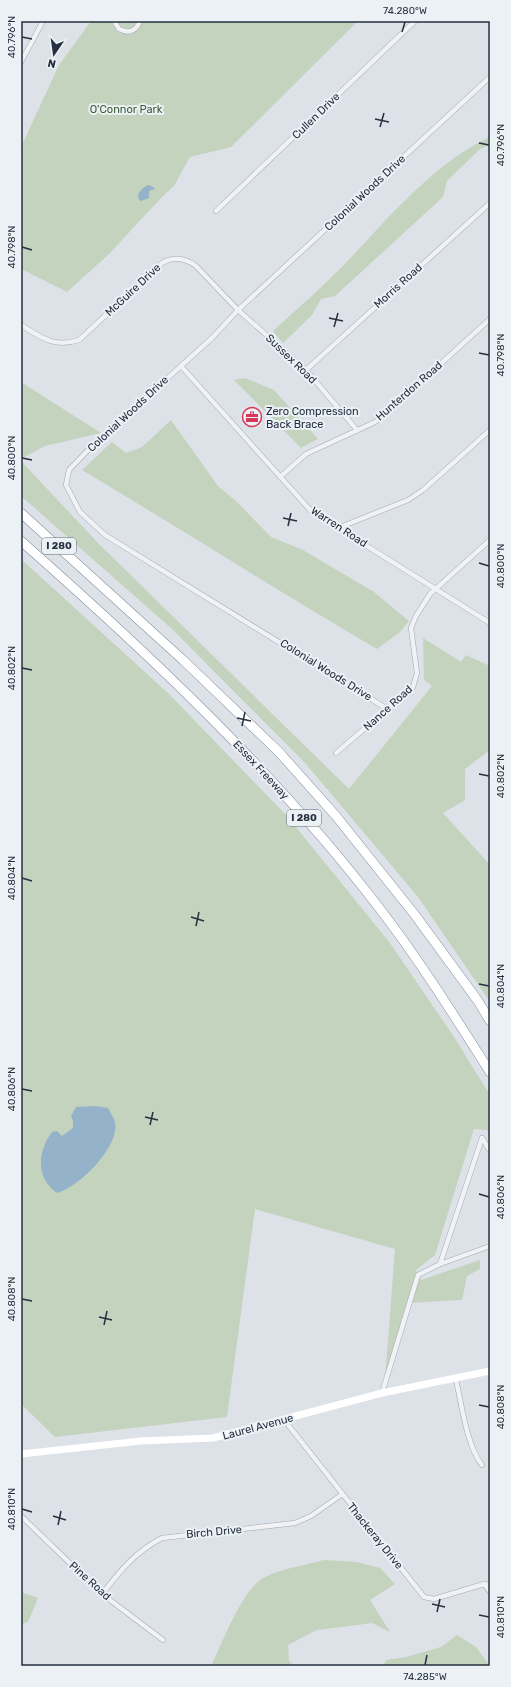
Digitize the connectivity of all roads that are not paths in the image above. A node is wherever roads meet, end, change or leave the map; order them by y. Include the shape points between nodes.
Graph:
1 (43, 21) edge
2 (114, 21) edge
3 (140, 21) edge
4 (415, 21) edge
5 (21, 62) edge
6 (490, 77) edge
7 (490, 203) edge
8 (216, 211) dead end
9 (238, 310) junction
10 (490, 319) edge
11 (21, 325) edge
12 (180, 366) junction
13 (306, 370) junction
14 (357, 430) junction
15 (490, 430) edge
16 (280, 477) junction
17 (21, 513) edge
18 (338, 528) junction
19 (490, 540) edge
20 (21, 541) edge
21 (436, 590) junction
22 (490, 623) edge
23 (389, 710) junction
24 (336, 753) dead end
25 (490, 1021) edge
26 (490, 1072) edge
27 (490, 1151) edge
28 (490, 1246) edge
29 (440, 1264) junction
30 (490, 1371) edge
31 (456, 1380) junction
32 (382, 1393) junction
33 (286, 1419) junction
34 (21, 1454) edge
35 (482, 1465) dead end
36 (341, 1494) junction
37 (21, 1516) edge
38 (484, 1584) junction
39 (490, 1584) edge
40 (490, 1592) edge
41 (102, 1594) junction
42 (163, 1640) dead end

1 - 5 street
2 - 3 street via 119,29 127,32 135,29
4 - 8 street, Cullen Drive
6 - 9 street, Colonial Woods Drive
7 - 13 street, Morris Road
9 - 11 street, McGuire Drive via 192,264 180,259 170,259 162,263 79,340 62,344 53,343
9 - 12 street, Colonial Woods Drive via 212,338
9 - 13 street, Sussex Road
10 - 14 street, Hunterdon Road via 382,417
12 - 16 street, Warren Road
12 - 23 street, Colonial Woods Drive via 69,470 66,485 80,512 105,536
13 - 14 street, Sussex Road
14 - 16 street, Hunterdon Road via 306,454
15 - 18 street via 423,490 408,500
16 - 18 street, Warren Road via 311,511
17 - 25 highway, I 280 via 172,649 279,752 336,816 415,915
18 - 21 street, Warren Road
19 - 21 street, Nance Road
20 - 26 highway, Essex Freeway / I 280 via 208,714 275,784 380,909 426,972
21 - 22 street, Warren Road
21 - 23 street, Nance Road via 430,594 411,628 417,673 413,687
23 - 24 street, Nance Road
27 - 29 street via 482,1138
28 - 29 street
29 - 32 street via 418,1275
30 - 31 main road, Laurel Avenue
31 - 32 main road, Laurel Avenue
31 - 35 street via 472,1446
32 - 33 main road, Laurel Avenue
33 - 34 main road, Laurel Avenue via 213,1438 142,1441
33 - 36 street, Thackeray Drive
36 - 38 street, Thackeray Drive via 424,1597 434,1599
36 - 41 street, Birch Drive via 310,1516 295,1523 162,1538 146,1546 133,1557
37 - 41 street, Pine Road
38 - 39 street, Thackeray Drive
38 - 40 street
41 - 42 street, Pine Road

